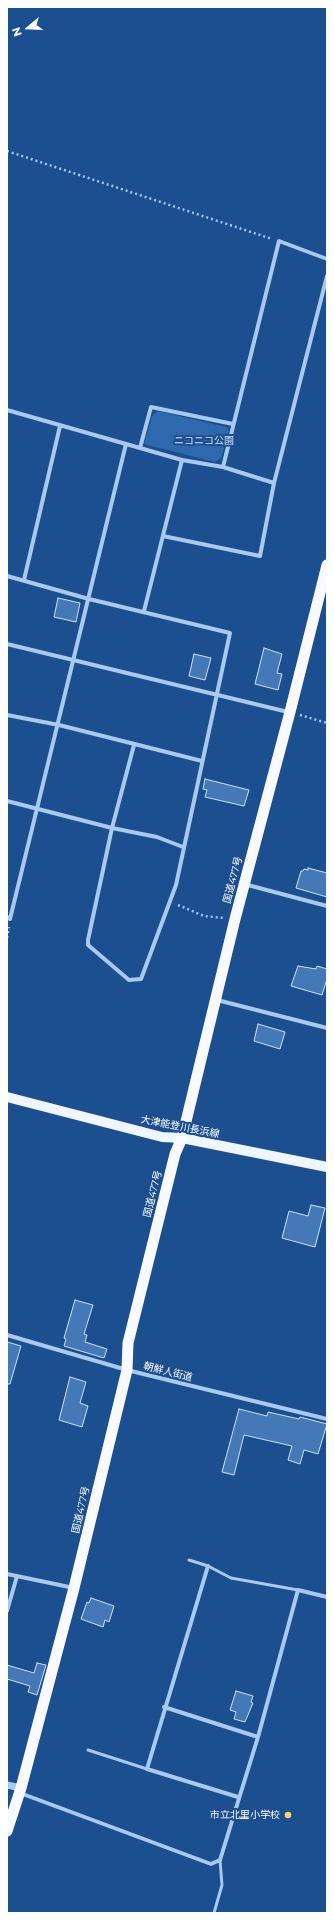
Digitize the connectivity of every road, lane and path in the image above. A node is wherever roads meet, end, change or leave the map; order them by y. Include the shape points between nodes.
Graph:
1 (7, 150) edge
2 (279, 241) junction
3 (327, 259) edge
4 (327, 276) edge
5 (7, 410) edge
6 (233, 424) junction
7 (60, 426) junction
8 (126, 444) junction
9 (140, 448) junction
10 (182, 460) junction
11 (223, 467) junction
12 (274, 483) junction
13 (163, 536) junction
14 (327, 565) edge
15 (7, 576) edge
16 (24, 580) junction
17 (89, 599) junction
18 (144, 611) junction
19 (7, 644) edge
20 (74, 660) junction
21 (217, 694) junction
22 (290, 712) junction
23 (7, 715) edge
24 (327, 723) edge
25 (59, 725) junction
26 (134, 745) junction
27 (202, 761) junction
28 (7, 801) edge
29 (38, 809) junction
30 (112, 828) junction
31 (183, 847) junction
32 (244, 884) junction
33 (170, 901) junction
34 (327, 906) edge
35 (7, 917) edge
36 (235, 919) junction
37 (216, 999) junction
38 (327, 1028) edge
39 (7, 1097) edge
40 (182, 1138) junction
41 (327, 1167) edge
42 (7, 1335) edge
43 (126, 1370) junction
44 (327, 1419) edge
45 (189, 1560) dead end
46 (208, 1566) junction
47 (7, 1574) edge
48 (17, 1576) junction
49 (74, 1588) junction
50 (298, 1590) junction
51 (327, 1597) edge
52 (7, 1611) edge
53 (164, 1707) junction
54 (258, 1737) junction
55 (88, 1750) dead end
56 (147, 1769) junction
57 (7, 1785) edge
58 (20, 1791) junction
59 (238, 1797) junction
60 (7, 1831) edge
61 (220, 1860) junction
62 (214, 1913) edge

1 - 2 path
2 - 3 street
2 - 6 street
4 - 12 street
5 - 7 street
6 - 9 street via 151,407
6 - 11 street
7 - 8 street
7 - 16 street
8 - 9 street
8 - 17 street
9 - 10 street
10 - 11 street
10 - 13 street
11 - 12 street
12 - 13 street via 260,556
13 - 18 street
14 - 22 highway, 国道477号
15 - 16 street
16 - 17 street
17 - 18 street
17 - 20 street
18 - 21 street via 230,633
19 - 20 street
20 - 21 street
20 - 25 street
21 - 22 street
21 - 27 street
22 - 24 path
22 - 32 highway, 国道477号
23 - 25 street
25 - 26 street
25 - 29 street
26 - 27 street
26 - 30 street
27 - 31 street
28 - 29 street
29 - 30 street
29 - 35 street via 10,919
30 - 31 street via 157,837
30 - 33 street via 88,945 129,980 141,979
31 - 33 street via 176,885
32 - 34 street
32 - 36 highway, 国道477号
33 - 36 path via 204,916
36 - 37 highway, 国道477号
37 - 38 street
37 - 40 highway, 国道477号
39 - 40 main road, 大津能登川長浜線 via 162,1137
40 - 41 main road, 大津能登川長浜線
40 - 43 highway, 国道477号 via 175,1154 128,1343
42 - 43 street, 朝鮮人街道
43 - 44 street, 朝鮮人街道
43 - 49 highway, 国道477号
45 - 46 lane
46 - 50 lane via 231,1578
46 - 53 street
47 - 48 street
48 - 49 street
48 - 52 street
49 - 58 highway, 国道477号
50 - 51 street
50 - 54 street
53 - 54 street
53 - 56 street
54 - 59 street
55 - 56 lane
56 - 59 street
57 - 58 street
58 - 60 highway, 国道477号
58 - 61 street via 211,1864
59 - 61 street
61 - 62 lane via 222,1886

